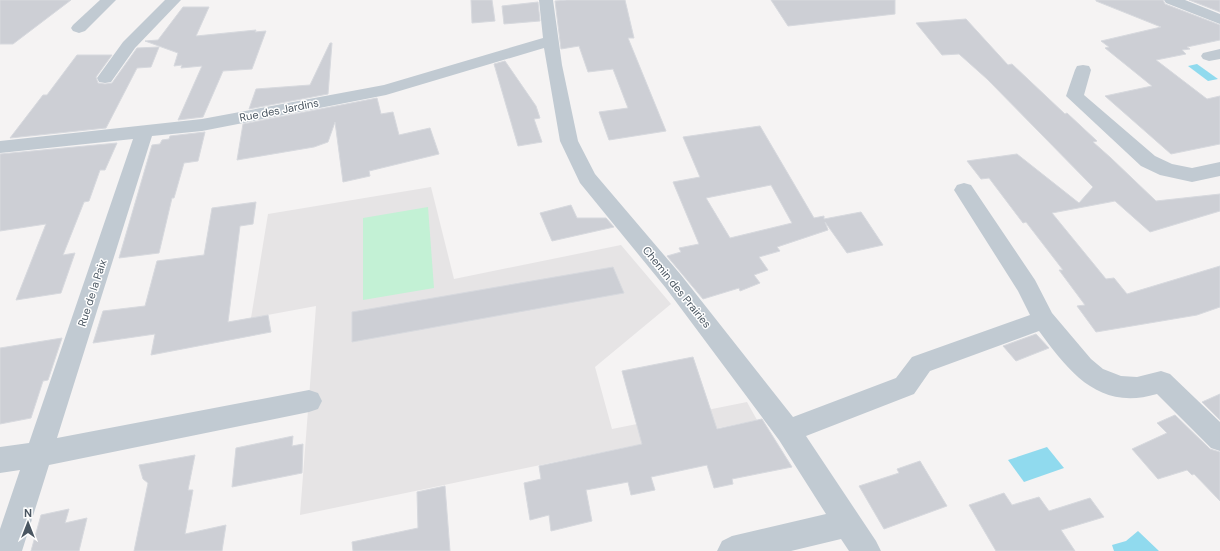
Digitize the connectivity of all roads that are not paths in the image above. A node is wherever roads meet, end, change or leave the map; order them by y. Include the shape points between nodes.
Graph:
1 (109, 0) edge
2 (174, 0) edge
3 (546, 0) edge
4 (1171, 0) edge
5 (1220, 19) edge
6 (80, 28) dead end
7 (551, 41) junction
8 (1083, 70) dead end
9 (106, 78) dead end
10 (145, 131) junction
11 (0, 147) edge
12 (1220, 169) edge
13 (964, 190) dead end
14 (1044, 320) junction
15 (309, 401) dead end
16 (788, 431) junction
17 (1220, 439) edge
18 (40, 454) junction
19 (0, 460) edge
20 (847, 523) junction
21 (8, 551) edge
22 (732, 551) edge
23 (866, 551) edge

1 - 6 street
2 - 9 street via 129,45
3 - 7 street, Chemin des Prairies
4 - 5 street
7 - 10 street, Rue des Jardins via 386,90 202,125
7 - 16 street, Chemin des Prairies via 569,141 587,178 674,281
8 - 12 street via 1075,96 1148,161 1168,170 1192,175
10 - 11 street, Rue des Jardins
10 - 18 street, Rue de la Paix
13 - 14 street via 1027,286
14 - 16 street via 921,364 905,386
14 - 17 street via 1083,368 1097,380 1113,387 1137,388 1161,382
15 - 18 street
16 - 20 street, Chemin des Prairies
18 - 19 street
18 - 21 street, Rue de la Paix
20 - 22 street
20 - 23 street, Chemin des Prairies

